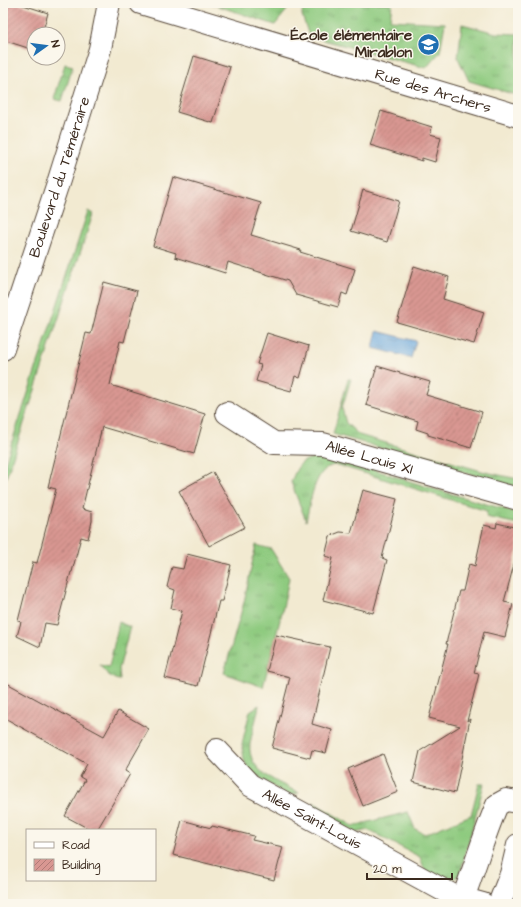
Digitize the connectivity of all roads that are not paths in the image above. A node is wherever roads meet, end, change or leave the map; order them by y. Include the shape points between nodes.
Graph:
1 (109, 3) edge
2 (142, 3) edge
3 (518, 116) edge
4 (3, 349) edge
5 (227, 413) dead end
6 (518, 499) edge
7 (217, 750) dead end
8 (518, 802) edge
9 (518, 845) edge
10 (473, 901) edge
11 (499, 904) edge

1 - 4 street, Boulevard du Téméraire via 100,49
2 - 3 street, Rue des Archers
5 - 6 street, Allée Louis XI via 274,444 323,444
7 - 10 street, Allée Saint-Louis via 250,785 454,896
8 - 10 street via 506,800 497,805 476,865
9 - 11 street via 511,874

